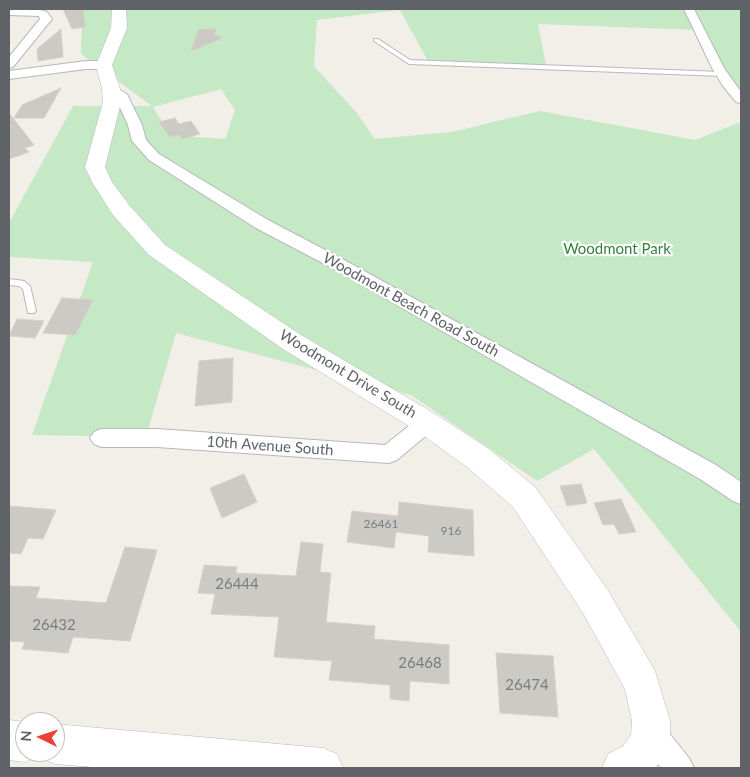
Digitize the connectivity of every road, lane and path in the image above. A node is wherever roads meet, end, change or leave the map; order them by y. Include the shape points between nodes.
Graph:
1 (119, 9) edge
2 (689, 9) edge
3 (9, 12) edge
4 (376, 40) dead end
5 (9, 64) edge
6 (722, 74) junction
7 (9, 75) edge
8 (108, 77) junction
9 (741, 99) edge
10 (9, 282) edge
11 (32, 311) dead end
12 (427, 423) junction
13 (101, 438) dead end
14 (741, 494) edge
15 (641, 744) edge
16 (65, 745) edge
17 (324, 768) edge
18 (679, 768) edge

1 - 8 main road, Woodmont Drive South via 119,28
2 - 6 street
3 - 5 street via 40,13 46,17
4 - 6 lane via 409,62
6 - 9 street
7 - 8 street via 86,65
8 - 12 main road, Woodmont Drive South via 112,102 95,167 121,210 157,250 292,342
8 - 14 street, Woodmont Beach Road South via 122,98 139,141 154,157 262,224 699,467
10 - 11 lane via 21,283 27,288
12 - 13 street, 10th Avenue South via 389,454 157,438
12 - 15 main road, Woodmont Drive South via 478,458 524,497 595,600 642,684
15 - 18 street via 659,743
16 - 17 main road

